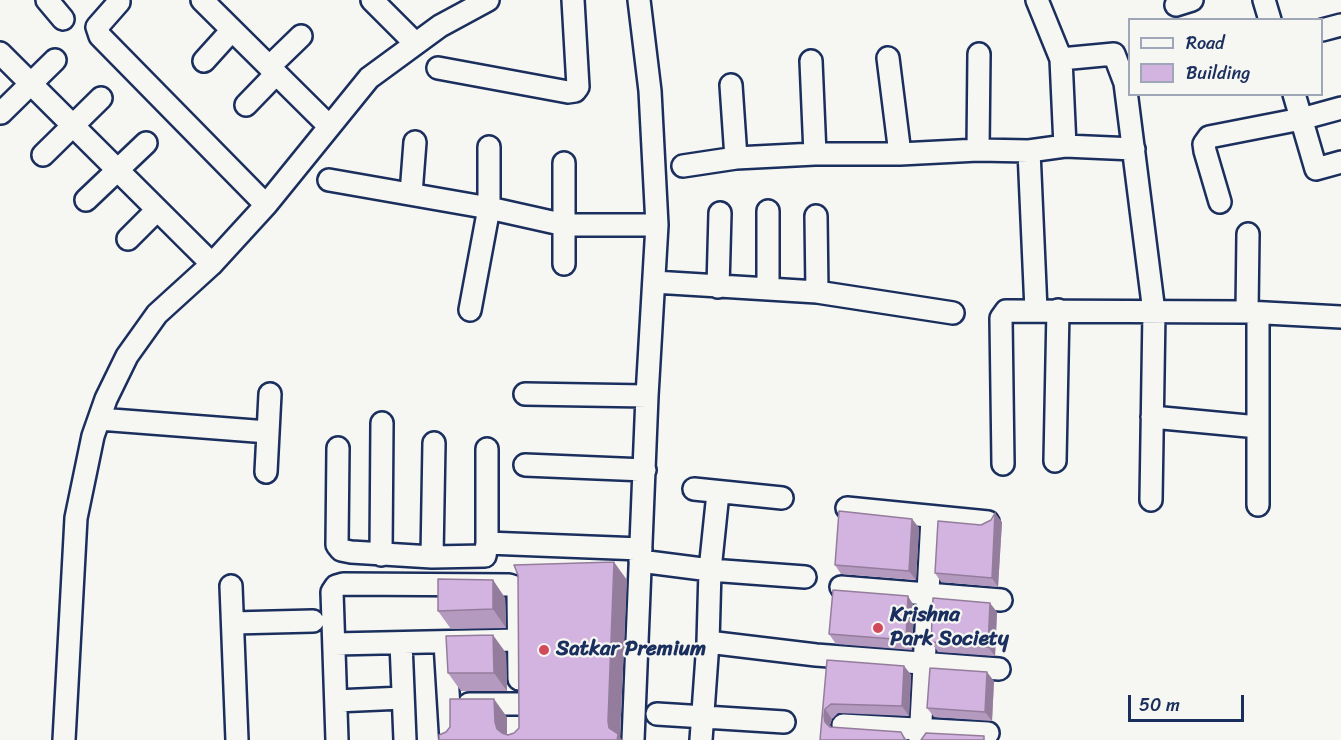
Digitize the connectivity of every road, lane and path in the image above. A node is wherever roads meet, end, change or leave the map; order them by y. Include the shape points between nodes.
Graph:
1 (47, 0) edge
2 (202, 0) edge
3 (372, 0) edge
4 (488, 0) edge
5 (573, 0) edge
6 (639, 0) edge
7 (1037, 0) edge
8 (1264, 0) edge
9 (118, 2) dead end
10 (63, 18) dead end
11 (1269, 18) edge
12 (1341, 25) edge
13 (232, 30) junction
14 (1323, 30) edge
15 (301, 36) dead end
16 (416, 43) junction
17 (0, 53) edge
18 (979, 54) dead end
19 (888, 58) dead end
20 (1061, 59) junction
21 (55, 60) dead end
22 (204, 61) dead end
23 (811, 61) dead end
24 (438, 68) dead end
25 (273, 70) junction
26 (1127, 82) edge
27 (31, 84) junction
28 (731, 86) dead end
29 (1128, 96) edge
30 (1295, 96) edge
31 (101, 98) dead end
32 (246, 105) dead end
33 (1341, 108) edge
34 (1, 113) edge
35 (1301, 119) junction
36 (73, 126) junction
37 (329, 126) junction
38 (415, 142) dead end
39 (146, 143) dead end
40 (1065, 146) junction
41 (489, 147) dead end
42 (1134, 149) junction
43 (978, 150) junction
44 (1029, 151) junction
45 (815, 154) junction
46 (900, 154) junction
47 (43, 155) dead end
48 (736, 158) junction
49 (1341, 162) edge
50 (564, 163) dead end
51 (684, 166) dead end
52 (117, 170) junction
53 (329, 180) dead end
54 (411, 194) junction
55 (86, 200) dead end
56 (1220, 202) dead end
57 (266, 205) junction
58 (489, 208) junction
59 (158, 210) junction
60 (768, 211) dead end
61 (720, 213) dead end
62 (816, 216) dead end
63 (565, 225) junction
64 (657, 225) junction
65 (1248, 234) dead end
66 (128, 239) dead end
67 (212, 264) junction
68 (564, 264) dead end
69 (654, 282) junction
70 (718, 287) junction
71 (768, 289) junction
72 (818, 292) junction
73 (470, 310) dead end
74 (1036, 310) junction
75 (1058, 310) junction
76 (1154, 312) junction
77 (953, 313) dead end
78 (1253, 313) junction
79 (1341, 317) edge
80 (270, 394) dead end
81 (525, 394) dead end
82 (647, 396) junction
83 (1152, 417) junction
84 (99, 419) junction
85 (382, 423) dead end
86 (1258, 427) junction
87 (268, 432) junction
88 (434, 443) dead end
89 (338, 448) dead end
90 (487, 449) dead end
91 (1055, 461) dead end
92 (1004, 464) dead end
93 (525, 465) dead end
94 (645, 470) junction
95 (266, 472) dead end
96 (694, 489) dead end
97 (718, 493) junction
98 (782, 498) dead end
99 (1151, 500) dead end
100 (1258, 505) dead end
101 (847, 508) dead end
102 (932, 518) junction
103 (988, 522) edge
104 (487, 543) junction
105 (381, 555) junction
106 (641, 555) junction
107 (432, 557) junction
108 (710, 570) junction
109 (805, 577) dead end
110 (231, 586) dead end
111 (841, 587) dead end
112 (928, 594) junction
113 (1001, 600) dead end
114 (312, 621) dead end
115 (233, 623) junction
116 (518, 640) junction
117 (708, 642) junction
118 (401, 643) junction
119 (446, 643) junction
120 (335, 644) junction
121 (925, 663) junction
122 (999, 669) dead end
123 (403, 698) junction
124 (336, 700) junction
125 (449, 704) junction
126 (657, 714) dead end
127 (702, 717) junction
128 (784, 722) dead end
129 (843, 724) dead end
130 (988, 733) dead end
131 (921, 734) edge
132 (64, 740) edge
133 (237, 740) edge
134 (337, 740) edge
135 (405, 740) edge
136 (451, 740) edge
137 (633, 740) edge
138 (701, 740) edge

1 - 10 street
2 - 13 street
3 - 16 street
4 - 16 street
5 - 24 street via 578,87 575,91
6 - 64 street via 650,92
7 - 20 street
8 - 11 street
9 - 57 street via 97,27 100,36
12 - 14 street
13 - 22 street
13 - 25 street
15 - 25 street
16 - 37 street via 369,78
17 - 27 street
18 - 43 street
19 - 46 street
20 - 26 street via 1114,54
20 - 40 street
21 - 27 street
23 - 45 street
25 - 32 street
25 - 37 street
27 - 34 street
27 - 36 street
28 - 48 street
29 - 42 street
30 - 35 street
31 - 36 street
33 - 35 street
35 - 49 street via 1317,169
35 - 56 street via 1206,140 1205,151
36 - 47 street
36 - 52 street
37 - 57 street
38 - 54 street
39 - 52 street
40 - 42 street
40 - 44 street
41 - 58 street
42 - 76 street
43 - 44 street
43 - 46 street
44 - 74 street
45 - 46 street
45 - 48 street
48 - 51 street
50 - 63 street
52 - 55 street
52 - 59 street
53 - 54 street
54 - 58 street
57 - 67 street
58 - 63 street
58 - 73 street
59 - 66 street
59 - 67 street
60 - 71 street
61 - 70 street
62 - 72 street
63 - 64 street
63 - 68 street
64 - 69 street
65 - 78 street
67 - 84 street via 157,314 126,356
69 - 70 street
69 - 82 street
70 - 71 street
71 - 72 street
72 - 77 street
74 - 75 street
74 - 92 street via 1009,309 1003,313
75 - 76 street
75 - 91 street
76 - 78 street
76 - 83 street
78 - 79 street
78 - 86 street
80 - 87 street
81 - 82 street
82 - 94 street
83 - 86 street
83 - 99 street
84 - 87 street
84 - 132 street via 76,518
85 - 105 street
86 - 100 street
87 - 95 street
88 - 107 street
89 - 105 street via 337,545 341,550
90 - 104 street
93 - 94 street
94 - 106 street
96 - 97 street
97 - 98 street
97 - 108 street
101 - 102 street
102 - 103 street
102 - 112 street
104 - 106 street
104 - 107 street via 485,556
105 - 107 street
106 - 108 street
106 - 137 street
108 - 109 street
108 - 117 street
110 - 115 street
111 - 112 street
112 - 113 street
112 - 121 street
114 - 115 street
115 - 133 street
116 - 119 street
116 - 120 street via 518,593 509,585 343,584 332,592
116 - 125 street via 519,713
117 - 121 street
117 - 127 street
118 - 119 street
118 - 120 street
118 - 123 street
119 - 125 street
120 - 124 street
121 - 122 street
121 - 131 street
123 - 124 street
123 - 135 street
124 - 134 street
125 - 136 street
126 - 127 street
127 - 128 street
127 - 138 street
129 - 131 street
130 - 131 street

